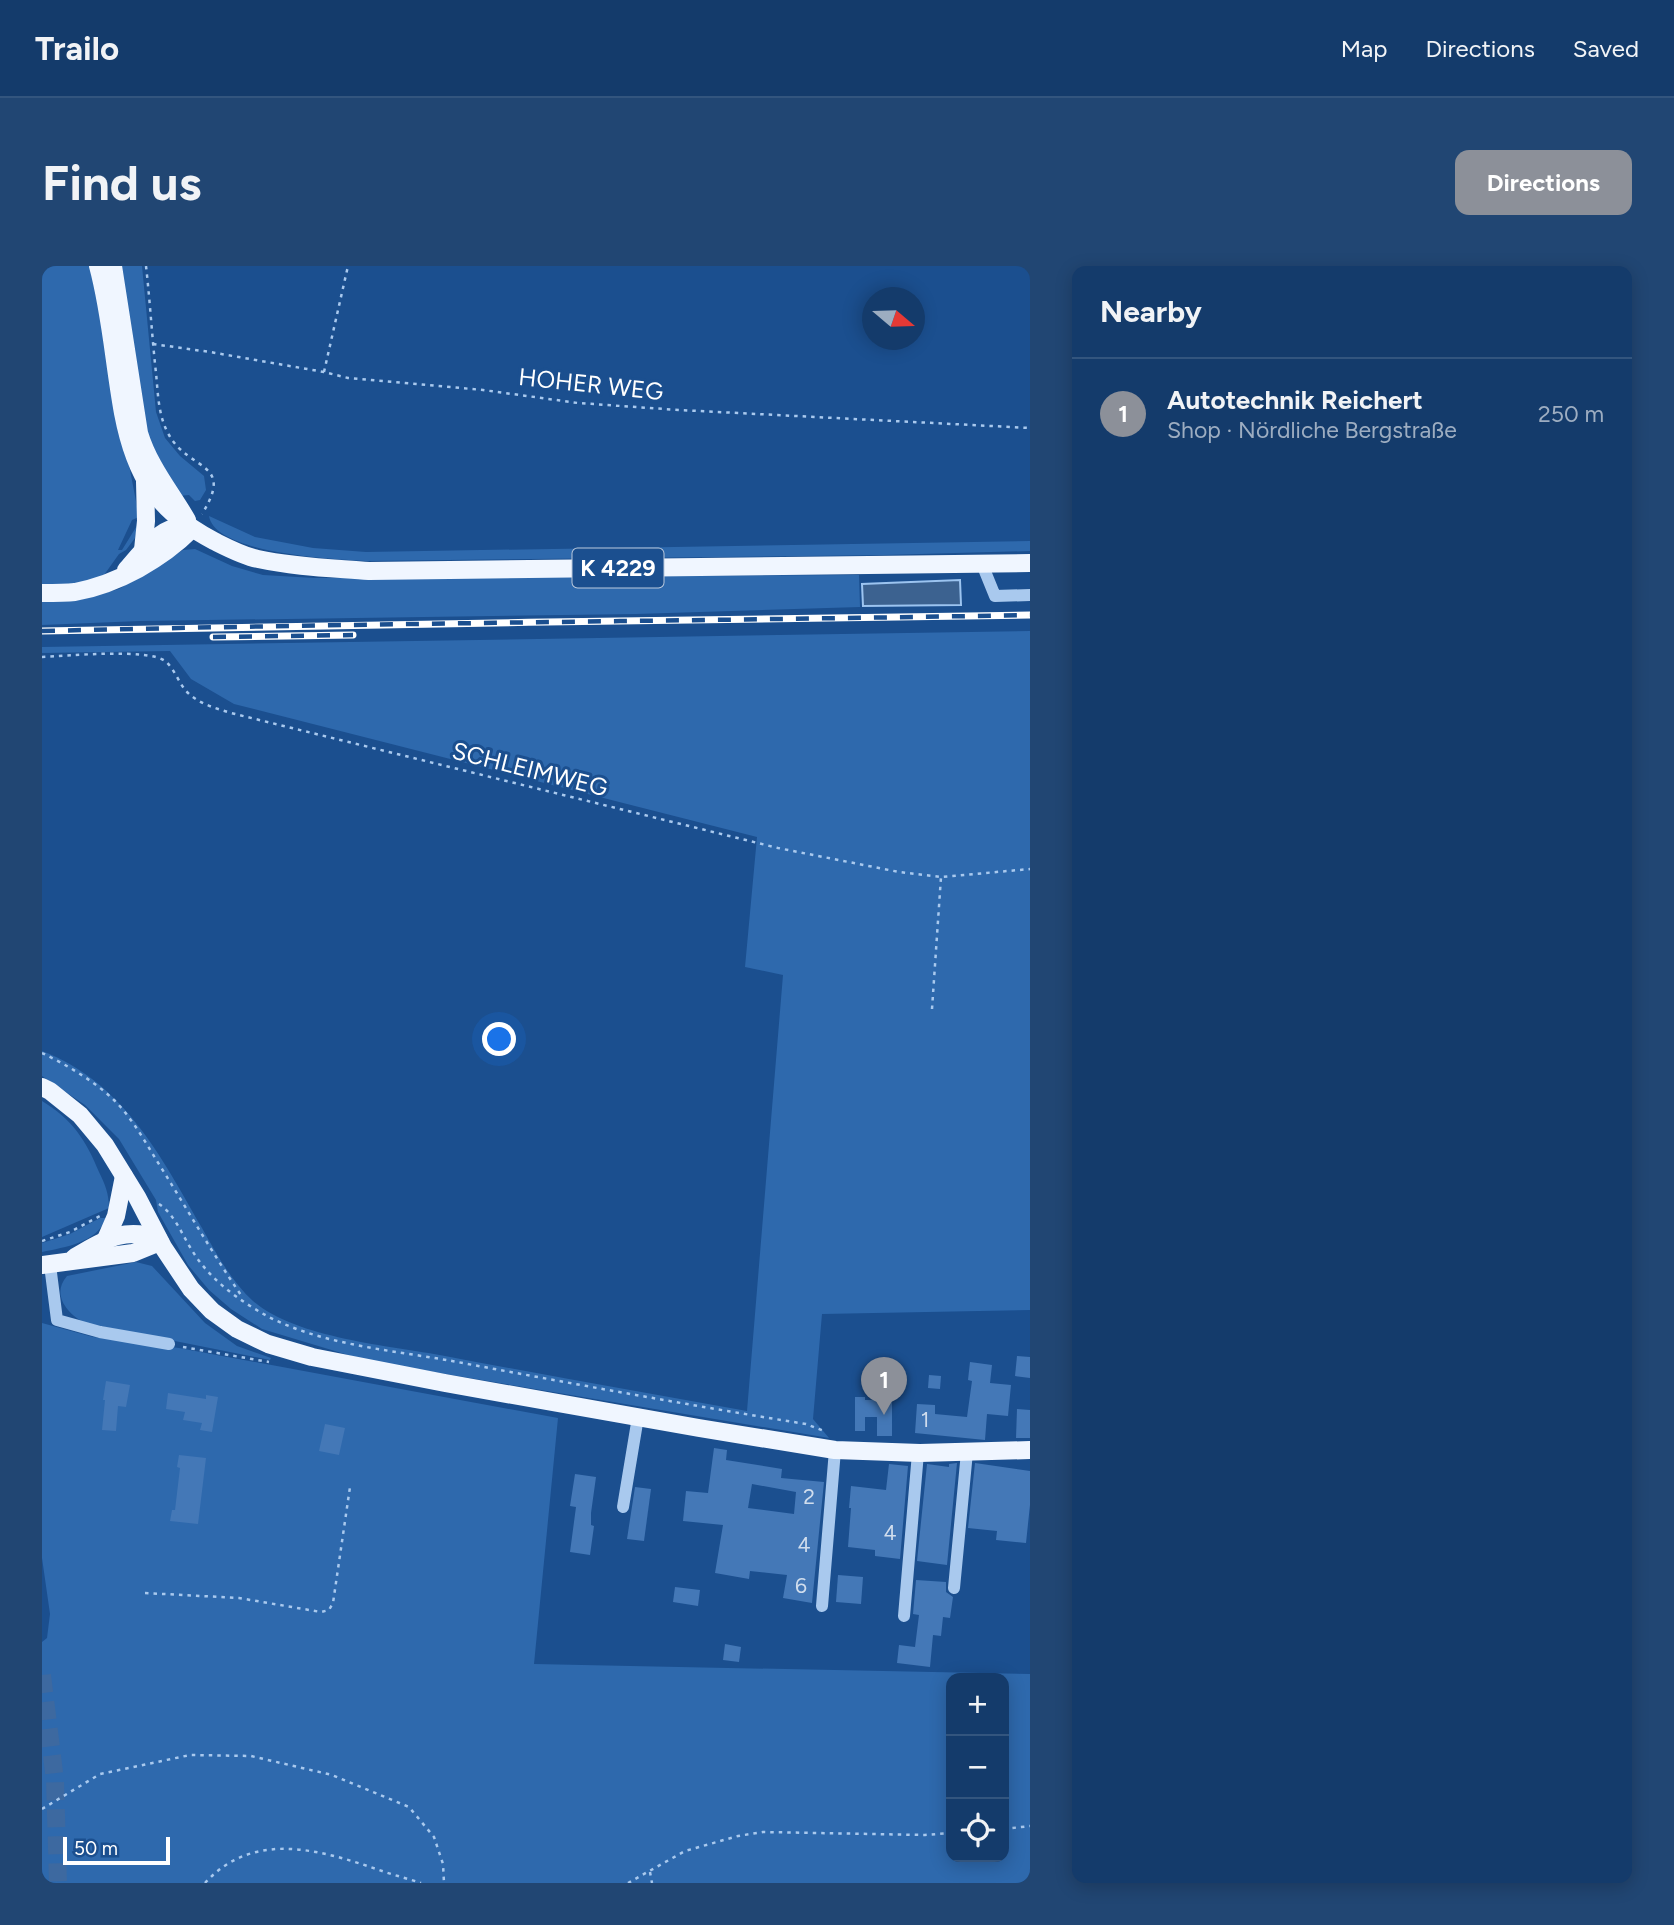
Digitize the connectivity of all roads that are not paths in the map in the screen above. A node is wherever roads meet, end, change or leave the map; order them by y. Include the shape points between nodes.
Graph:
1 (98, 266) edge
2 (113, 266) edge
3 (145, 479) junction
4 (192, 529) junction
5 (143, 550) junction
6 (1030, 563) edge
7 (982, 564) junction
8 (122, 576) junction
9 (42, 593) edge
10 (1030, 595) edge
11 (42, 1087) edge
12 (124, 1176) junction
13 (106, 1240) junction
14 (159, 1240) junction
15 (69, 1261) junction
16 (46, 1265) edge
17 (169, 1344) road end
18 (638, 1417) junction
19 (833, 1450) junction
20 (1030, 1450) edge
21 (967, 1452) junction
22 (918, 1453) junction
23 (623, 1507) dead end
24 (954, 1588) dead end
25 (822, 1606) dead end
26 (904, 1616) dead end

1 - 3 main road, K 4229 via 123,415
2 - 4 main road via 145,453
3 - 4 main road, K 4229 via 167,510
3 - 5 main road
4 - 5 main road via 174,528
4 - 7 main road, K 4229 via 255,559 369,571
4 - 8 main road via 159,557
5 - 8 main road
6 - 7 main road, K 4229
7 - 10 street via 995,596
8 - 9 main road via 76,592
11 - 12 main road via 80,1115
12 - 13 main road
12 - 14 main road
13 - 14 main road via 142,1233
13 - 15 main road
14 - 15 main road via 133,1253
14 - 18 main road via 191,1289 212,1311 268,1344 312,1357
15 - 16 main road
16 - 17 street via 57,1320
18 - 19 main road
18 - 23 street
19 - 22 main road
19 - 25 street
20 - 21 main road
21 - 22 main road
21 - 24 street
22 - 26 street

